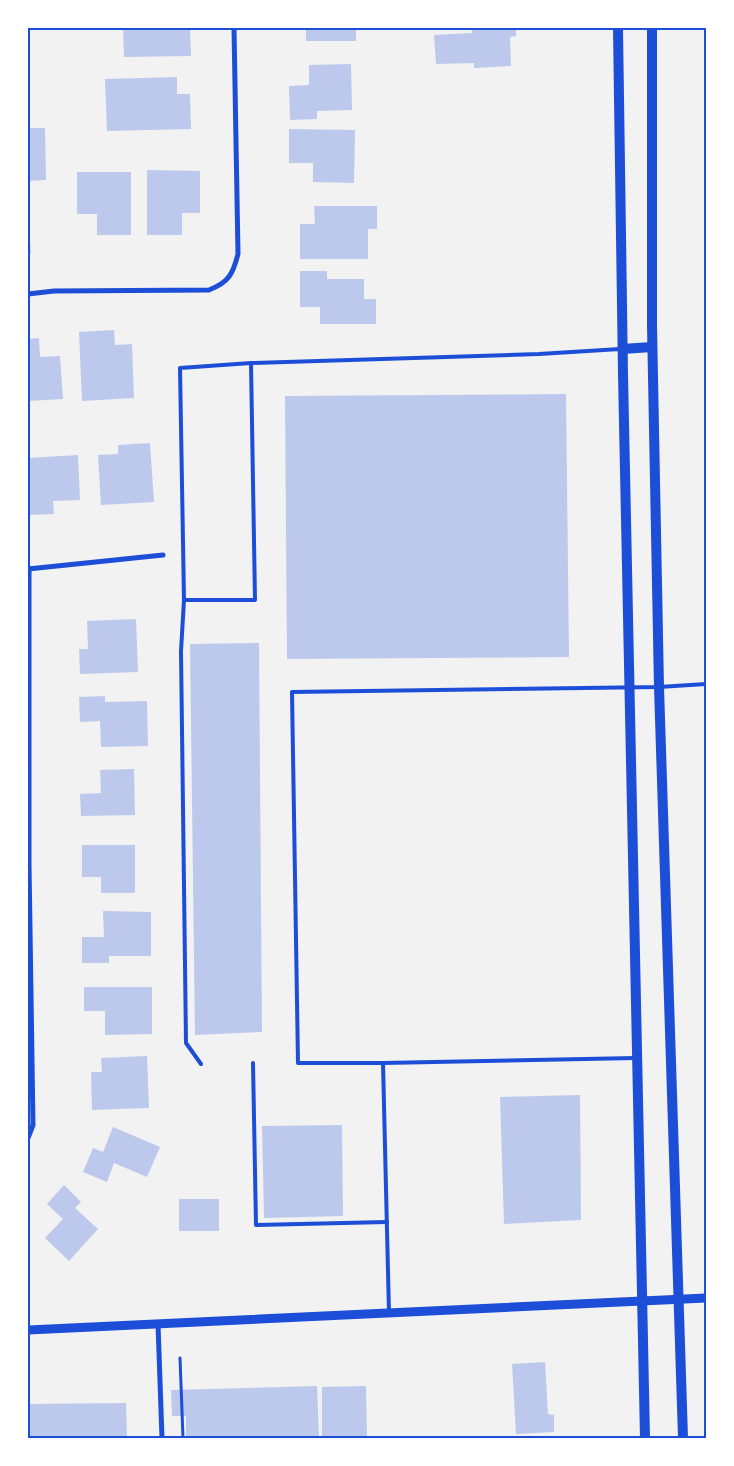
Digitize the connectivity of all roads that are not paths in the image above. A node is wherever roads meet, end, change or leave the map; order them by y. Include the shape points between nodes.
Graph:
1 (234, 28) edge
2 (618, 28) edge
3 (652, 28) edge
4 (28, 294) edge
5 (652, 347) junction
6 (622, 349) junction
7 (251, 363) junction
8 (163, 555) dead end
9 (28, 568) edge
10 (184, 600) junction
11 (706, 684) edge
12 (629, 687) junction
13 (659, 687) junction
14 (28, 864) edge
15 (637, 1058) junction
16 (253, 1063) dead end
17 (383, 1063) junction
18 (200, 1064) dead end
19 (28, 1138) edge
20 (387, 1222) junction
21 (706, 1298) edge
22 (679, 1299) junction
23 (642, 1301) junction
24 (389, 1313) junction
25 (158, 1323) junction
26 (28, 1330) edge
27 (162, 1438) edge
28 (645, 1438) edge
29 (683, 1438) edge

1 - 4 street via 238,254 233,273 221,285 209,290
2 - 6 main road
3 - 5 main road
5 - 6 main road
5 - 13 main road
6 - 7 lane
6 - 12 main road
7 - 10 lane via 180,368
7 - 10 lane via 255,600
8 - 9 street
9 - 14 street
10 - 18 lane via 181,651 186,1043
11 - 13 lane
12 - 13 lane
12 - 15 main road
12 - 17 lane via 292,692 298,1064
13 - 22 main road
14 - 19 street via 33,1125
15 - 17 lane
15 - 23 main road
16 - 20 lane via 256,1225
17 - 20 lane
20 - 24 lane
21 - 22 street
22 - 23 street
22 - 29 main road
23 - 24 street
23 - 28 main road
24 - 25 street
25 - 26 street
25 - 27 street

